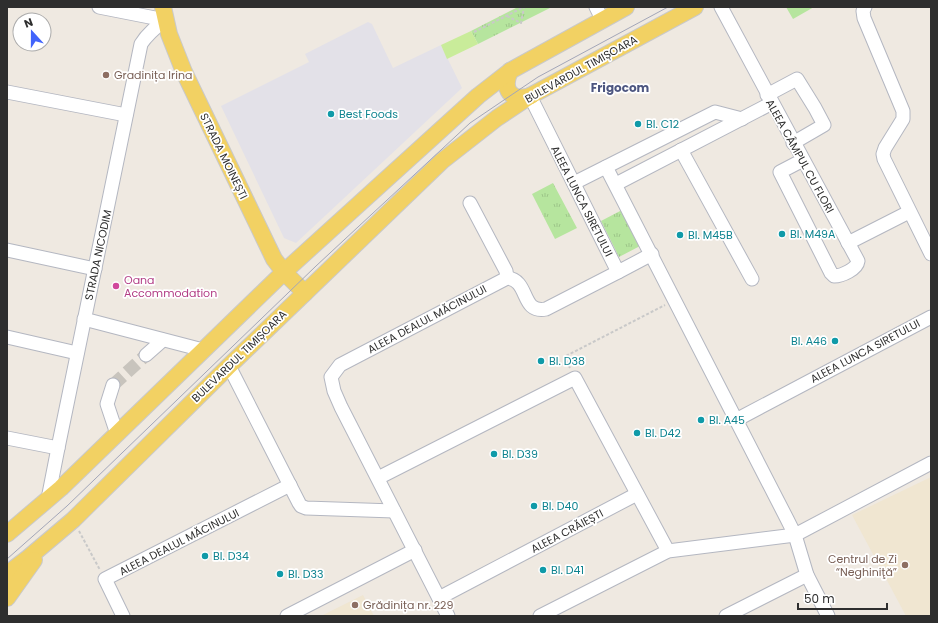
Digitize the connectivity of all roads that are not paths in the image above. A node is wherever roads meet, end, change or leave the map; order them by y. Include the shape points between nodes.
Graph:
1 (99, 7) edge
2 (626, 7) edge
3 (695, 7) edge
4 (721, 7) edge
5 (865, 7) edge
6 (164, 13) edge
7 (599, 13) edge
8 (510, 71) junction
9 (7, 92) edge
10 (530, 96) junction
11 (769, 99) junction
12 (126, 115) junction
13 (453, 118) junction
14 (742, 119) junction
15 (471, 138) junction
16 (793, 143) junction
17 (681, 150) junction
18 (802, 160) junction
19 (606, 167) junction
20 (574, 183) junction
21 (616, 184) junction
22 (470, 203) dead end
23 (909, 212) junction
24 (848, 243) junction
25 (7, 250) edge
26 (652, 254) junction
27 (931, 254) edge
28 (95, 269) junction
29 (284, 272) junction
30 (618, 272) junction
31 (507, 278) junction
32 (752, 280) dead end
33 (305, 293) junction
34 (931, 316) edge
35 (84, 319) junction
36 (7, 337) edge
37 (163, 340) junction
38 (203, 350) junction
39 (77, 353) junction
40 (146, 355) tunnel mouth
41 (229, 366) junction
42 (113, 385) tunnel mouth
43 (736, 420) junction
44 (117, 434) junction
45 (7, 438) edge
46 (58, 448) junction
47 (931, 463) edge
48 (378, 478) junction
49 (290, 485) junction
50 (637, 494) junction
51 (48, 499) junction
52 (394, 511) junction
53 (7, 534) edge
54 (795, 535) junction
55 (50, 540) junction
56 (414, 550) junction
57 (668, 551) junction
58 (7, 574) edge
59 (806, 575) junction
60 (7, 598) edge
61 (439, 598) junction
62 (123, 616) edge
63 (287, 616) edge
64 (448, 616) edge
65 (540, 616) edge
66 (726, 616) edge
67 (828, 616) edge

1 - 6 street
2 - 7 main road
3 - 10 main road, BULEVARDUL TIMIȘOARA
4 - 11 street, ALEEA CÂMPUL CU FLORI
5 - 23 street via 864,18 903,111 903,119 883,154
6 - 12 street, STRADA NICODIM via 141,44
6 - 29 main road, STRADA MOINEȘTI via 191,88 274,260
7 - 8 main road
8 - 10 main road via 506,83 508,91 518,98
8 - 13 main road
9 - 12 street
10 - 15 main road, BULEVARDUL TIMIȘOARA
10 - 20 street, ALEEA LUNCA SIRETULUI
11 - 14 street
11 - 16 street, ALEEA CÂMPUL CU FLORI
11 - 16 street via 797,79 821,118 824,125
12 - 28 street, STRADA NICODIM
13 - 15 main road via 464,118 470,123
13 - 29 main road
14 - 17 street
14 - 19 street via 715,112
15 - 33 main road, BULEVARDUL TIMIȘOARA via 425,177
16 - 18 street, ALEEA CÂMPUL CU FLORI
17 - 21 street
17 - 32 street
18 - 24 street, ALEEA CÂMPUL CU FLORI
18 - 24 street, ALEEA CÂMPUL CU FLORI via 780,172 834,276 858,264
19 - 20 street
19 - 21 street
20 - 30 street, ALEEA LUNCA SIRETULUI
21 - 26 street
22 - 31 street via 506,271
23 - 24 street
23 - 27 street
25 - 28 street
26 - 30 street
26 - 43 street
28 - 35 street, STRADA NICODIM
29 - 33 main road, STRADA MOINEȘTI
29 - 38 main road
30 - 31 street via 546,309 539,310 530,303 519,283
31 - 48 street, ALEEA DEALUL MĂCINULUI via 340,365 332,377 334,391 341,407
33 - 41 main road, BULEVARDUL TIMIȘOARA
34 - 43 street, ALEEA LUNCA SIRETULUI
35 - 37 street
35 - 39 street, STRADA NICODIM
36 - 39 street
37 - 38 street
37 - 40 street
38 - 44 main road
39 - 46 street, STRADA NICODIM
41 - 49 street
41 - 55 main road, BULEVARDUL TIMIȘOARA
42 - 44 street via 107,404
43 - 54 street
44 - 51 main road
45 - 46 street
46 - 51 street, STRADA NICODIM
47 - 54 street
48 - 50 street via 575,378
48 - 52 street, ALEEA DEALUL MĂCINULUI
49 - 52 street via 299,502 306,508
49 - 62 street, ALEEA DEALUL MĂCINULUI via 105,580
50 - 57 street
50 - 61 street, ALEEA CRĂIEȘTI
51 - 53 main road
52 - 56 street, ALEEA DEALUL MĂCINULUI
54 - 57 street
54 - 59 street
55 - 58 main road, BULEVARDUL TIMIȘOARA
55 - 60 main road
56 - 61 street, ALEEA DEALUL MĂCINULUI
56 - 63 street
57 - 65 street
59 - 66 street
59 - 67 street
61 - 64 street, ALEEA DEALUL MĂCINULUI

